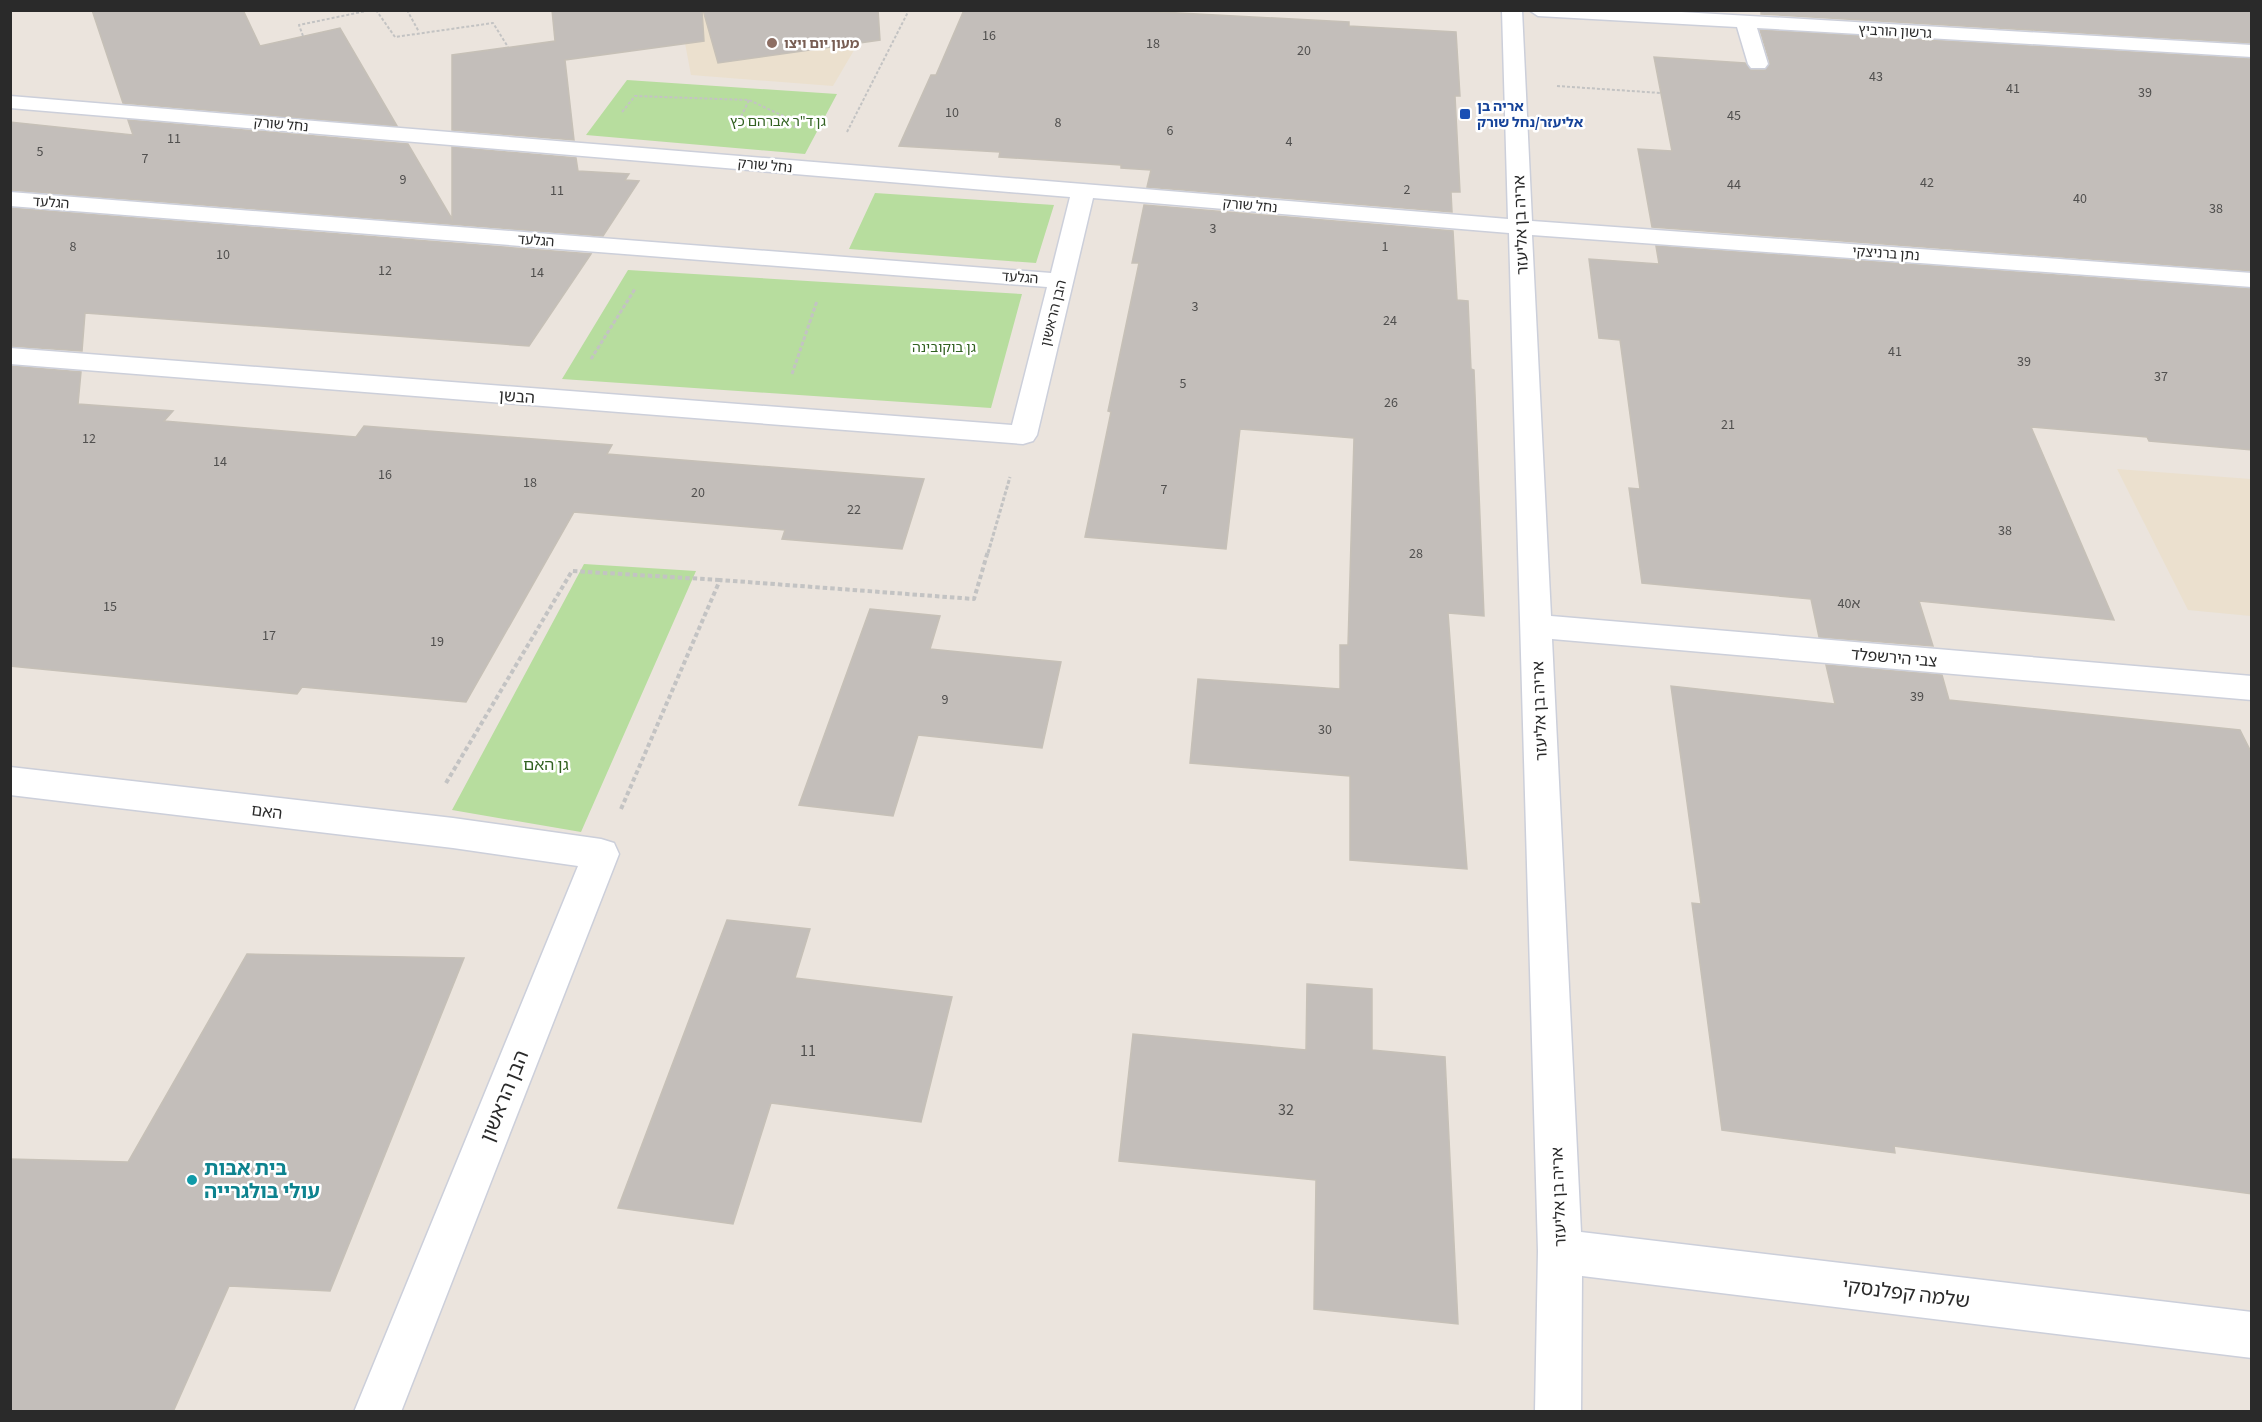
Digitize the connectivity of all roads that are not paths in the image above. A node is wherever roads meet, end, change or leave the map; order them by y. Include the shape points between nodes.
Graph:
1 (1512, 10) edge
2 (1538, 10) edge
3 (1884, 10) edge
4 (1745, 22) junction
5 (1892, 31) junction
6 (2252, 51) edge
7 (1758, 64) dead end
8 (10, 102) edge
9 (1083, 191) junction
10 (10, 199) edge
11 (1520, 227) junction
12 (1061, 280) junction
13 (2252, 280) edge
14 (10, 356) edge
15 (1023, 435) joint
16 (1536, 626) junction
17 (2252, 688) edge
18 (10, 780) edge
19 (601, 854) joint
20 (1560, 1251) junction
21 (2252, 1335) edge
22 (377, 1412) edge
23 (1558, 1412) edge

1 - 11 street, אריה בן אליעזר
2 - 4 street, גרשון הורביץ
3 - 5 street
4 - 5 street, גרשון הורביץ
4 - 7 street
5 - 6 street, גרשון הורביץ
8 - 9 street, נחל שורק
9 - 11 street, נחל שורק
9 - 12 street, הבן הראשון
10 - 12 street, הגלעד
11 - 13 street, נתן ברניצקי
11 - 16 street, אריה בן אליעזר
12 - 15 street, הבן הראשון
14 - 15 street, הבשן
16 - 17 street, צבי הירשפלד
16 - 20 street, אריה בן אליעזר
18 - 19 street, האם
19 - 22 street, הבן הראשון
20 - 21 street, שלמה קפלנסקי
20 - 23 street, אריה בן אליעזר

